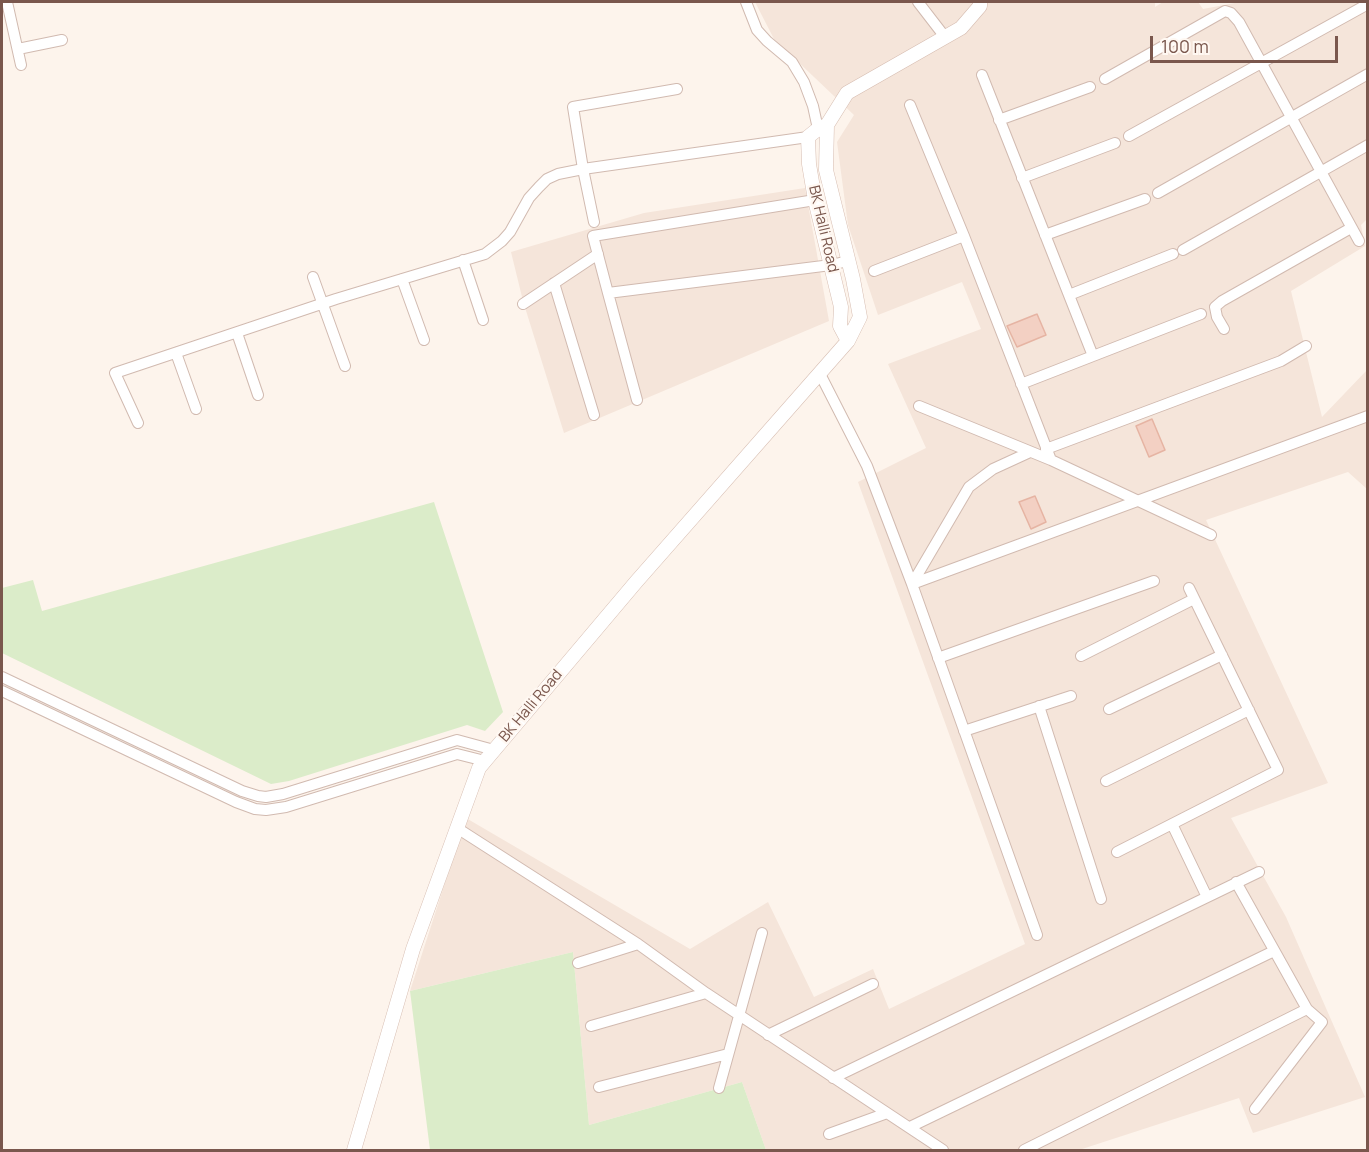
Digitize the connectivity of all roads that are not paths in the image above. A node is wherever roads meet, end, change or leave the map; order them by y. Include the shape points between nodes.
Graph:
1 (7, 2) edge
2 (746, 2) edge
3 (918, 2) edge
4 (980, 2) edge
5 (1368, 4) edge
6 (945, 37) junction
7 (62, 40) dead end
8 (18, 49) junction
9 (1261, 62) junction
10 (21, 65) dead end
11 (1368, 74) edge
12 (982, 75) dead end
13 (1105, 79) dead end
14 (1090, 87) dead end
15 (677, 88) dead end
16 (910, 105) dead end
17 (1291, 118) junction
18 (999, 120) junction
19 (818, 130) junction
20 (1130, 136) dead end
21 (1115, 142) dead end
22 (1368, 145) edge
23 (583, 169) junction
24 (1321, 172) junction
25 (1022, 178) junction
26 (1158, 193) dead end
27 (1145, 199) dead end
28 (815, 200) junction
29 (594, 222) dead end
30 (1351, 228) junction
31 (963, 236) junction
32 (1045, 236) junction
33 (1359, 241) dead end
34 (598, 255) junction
35 (463, 260) junction
36 (848, 261) junction
37 (831, 265) junction
38 (874, 271) dead end
39 (313, 277) dead end
40 (402, 279) junction
41 (555, 283) junction
42 (608, 293) junction
43 (1069, 295) junction
44 (322, 304) junction
45 (523, 304) dead end
46 (1201, 314) dead end
47 (483, 320) dead end
48 (1224, 329) dead end
49 (237, 333) junction
50 (424, 340) dead end
51 (848, 341) junction
52 (1306, 346) dead end
53 (176, 353) junction
54 (1093, 356) junction
55 (345, 366) dead end
56 (819, 372) junction
57 (1021, 384) junction
58 (258, 395) dead end
59 (637, 400) dead end
60 (919, 406) dead end
61 (196, 409) dead end
62 (594, 415) dead end
63 (1368, 416) edge
64 (138, 423) dead end
65 (1046, 449) junction
66 (1030, 452) junction
67 (1050, 460) junction
68 (1138, 501) junction
69 (1211, 535) dead end
70 (1154, 581) dead end
71 (912, 584) junction
72 (1189, 588) dead end
73 (1194, 599) junction
74 (1081, 656) dead end
75 (1222, 656) junction
76 (938, 658) junction
77 (2, 677) edge
78 (2, 691) edge
79 (1071, 696) dead end
80 (1039, 706) junction
81 (1109, 709) dead end
82 (1249, 710) junction
83 (964, 731) junction
84 (490, 755) junction
85 (1106, 781) dead end
86 (1172, 824) junction
87 (457, 828) junction
88 (1117, 852) dead end
89 (1259, 872) dead end
90 (1236, 882) junction
91 (1207, 897) junction
92 (1101, 899) dead end
93 (762, 933) dead end
94 (1037, 935) dead end
95 (638, 944) junction
96 (1274, 951) junction
97 (578, 963) dead end
98 (873, 984) dead end
99 (706, 993) junction
100 (1307, 1009) junction
101 (739, 1016) junction
102 (591, 1026) dead end
103 (768, 1035) junction
104 (729, 1054) junction
105 (833, 1078) junction
106 (599, 1087) dead end
107 (719, 1088) dead end
108 (1255, 1109) dead end
109 (887, 1113) junction
110 (909, 1127) junction
111 (829, 1134) dead end
112 (354, 1150) edge
113 (943, 1150) edge
114 (1024, 1150) edge

1 - 8 street
2 - 19 street via 758,30 792,62 804,82
3 - 6 street
4 - 6 main road via 961,28
5 - 9 street
6 - 19 main road via 847,93
7 - 8 street
8 - 10 street
9 - 13 street via 1235,17 1225,11
9 - 17 street
9 - 20 street
11 - 17 street
12 - 18 street
14 - 18 street
15 - 23 street via 573,107
16 - 31 street
17 - 24 street
17 - 26 street
18 - 25 street
19 - 23 street
19 - 28 main road, BK Halli Road via 809,164
19 - 36 main road, BK Halli Road
21 - 25 street
22 - 24 street
23 - 29 street
23 - 35 street via 547,179 529,198 502,241 485,254
24 - 30 street
24 - 43 street via 1178,252
25 - 32 street
27 - 32 street
28 - 34 street via 593,236
28 - 37 main road, BK Halli Road
30 - 33 street
30 - 48 street via 1222,301 1215,307
31 - 38 street
31 - 57 street
32 - 43 street
34 - 41 street
34 - 42 street
35 - 40 street
35 - 47 street
36 - 37 street
36 - 51 main road, BK Halli Road via 860,318
37 - 42 street
37 - 51 main road, BK Halli Road via 841,307 840,326
39 - 44 street
40 - 44 street
40 - 50 street
41 - 45 street
41 - 62 street
42 - 59 street
43 - 54 street
44 - 49 street
44 - 55 street
46 - 54 street
49 - 53 street
49 - 58 street
51 - 56 main road, BK Halli Road
52 - 65 street via 1281,361
53 - 61 street
53 - 64 street via 115,373
54 - 57 street
56 - 71 street via 867,466
56 - 84 main road, BK Halli Road
57 - 65 street
60 - 66 street
63 - 68 street
65 - 67 street
66 - 67 street
66 - 71 street via 993,469 969,487
67 - 68 street
68 - 69 street
68 - 71 street
70 - 76 street
71 - 76 street
72 - 73 street
73 - 74 street
73 - 75 street
75 - 81 street
75 - 82 street
76 - 83 street
77 - 84 street via 258,796 283,794 457,740
78 - 84 street via 255,809 286,807 457,754
79 - 80 street
80 - 83 street
80 - 92 street
82 - 85 street
82 - 86 street via 1278,770
83 - 94 street
84 - 87 main road, BK Halli Road via 479,768
86 - 88 street
86 - 91 street
87 - 95 street
87 - 112 main road, BK Halli Road via 413,949
89 - 90 street
90 - 91 street
90 - 96 street
91 - 105 street
93 - 101 street
95 - 97 street
95 - 99 street
96 - 100 street
96 - 110 street
98 - 103 street
99 - 101 street
99 - 102 street
100 - 108 street via 1322,1022
100 - 114 street
101 - 103 street
101 - 104 street
103 - 105 street
104 - 106 street
104 - 107 street
105 - 109 street
109 - 110 street
109 - 111 street
110 - 113 street

